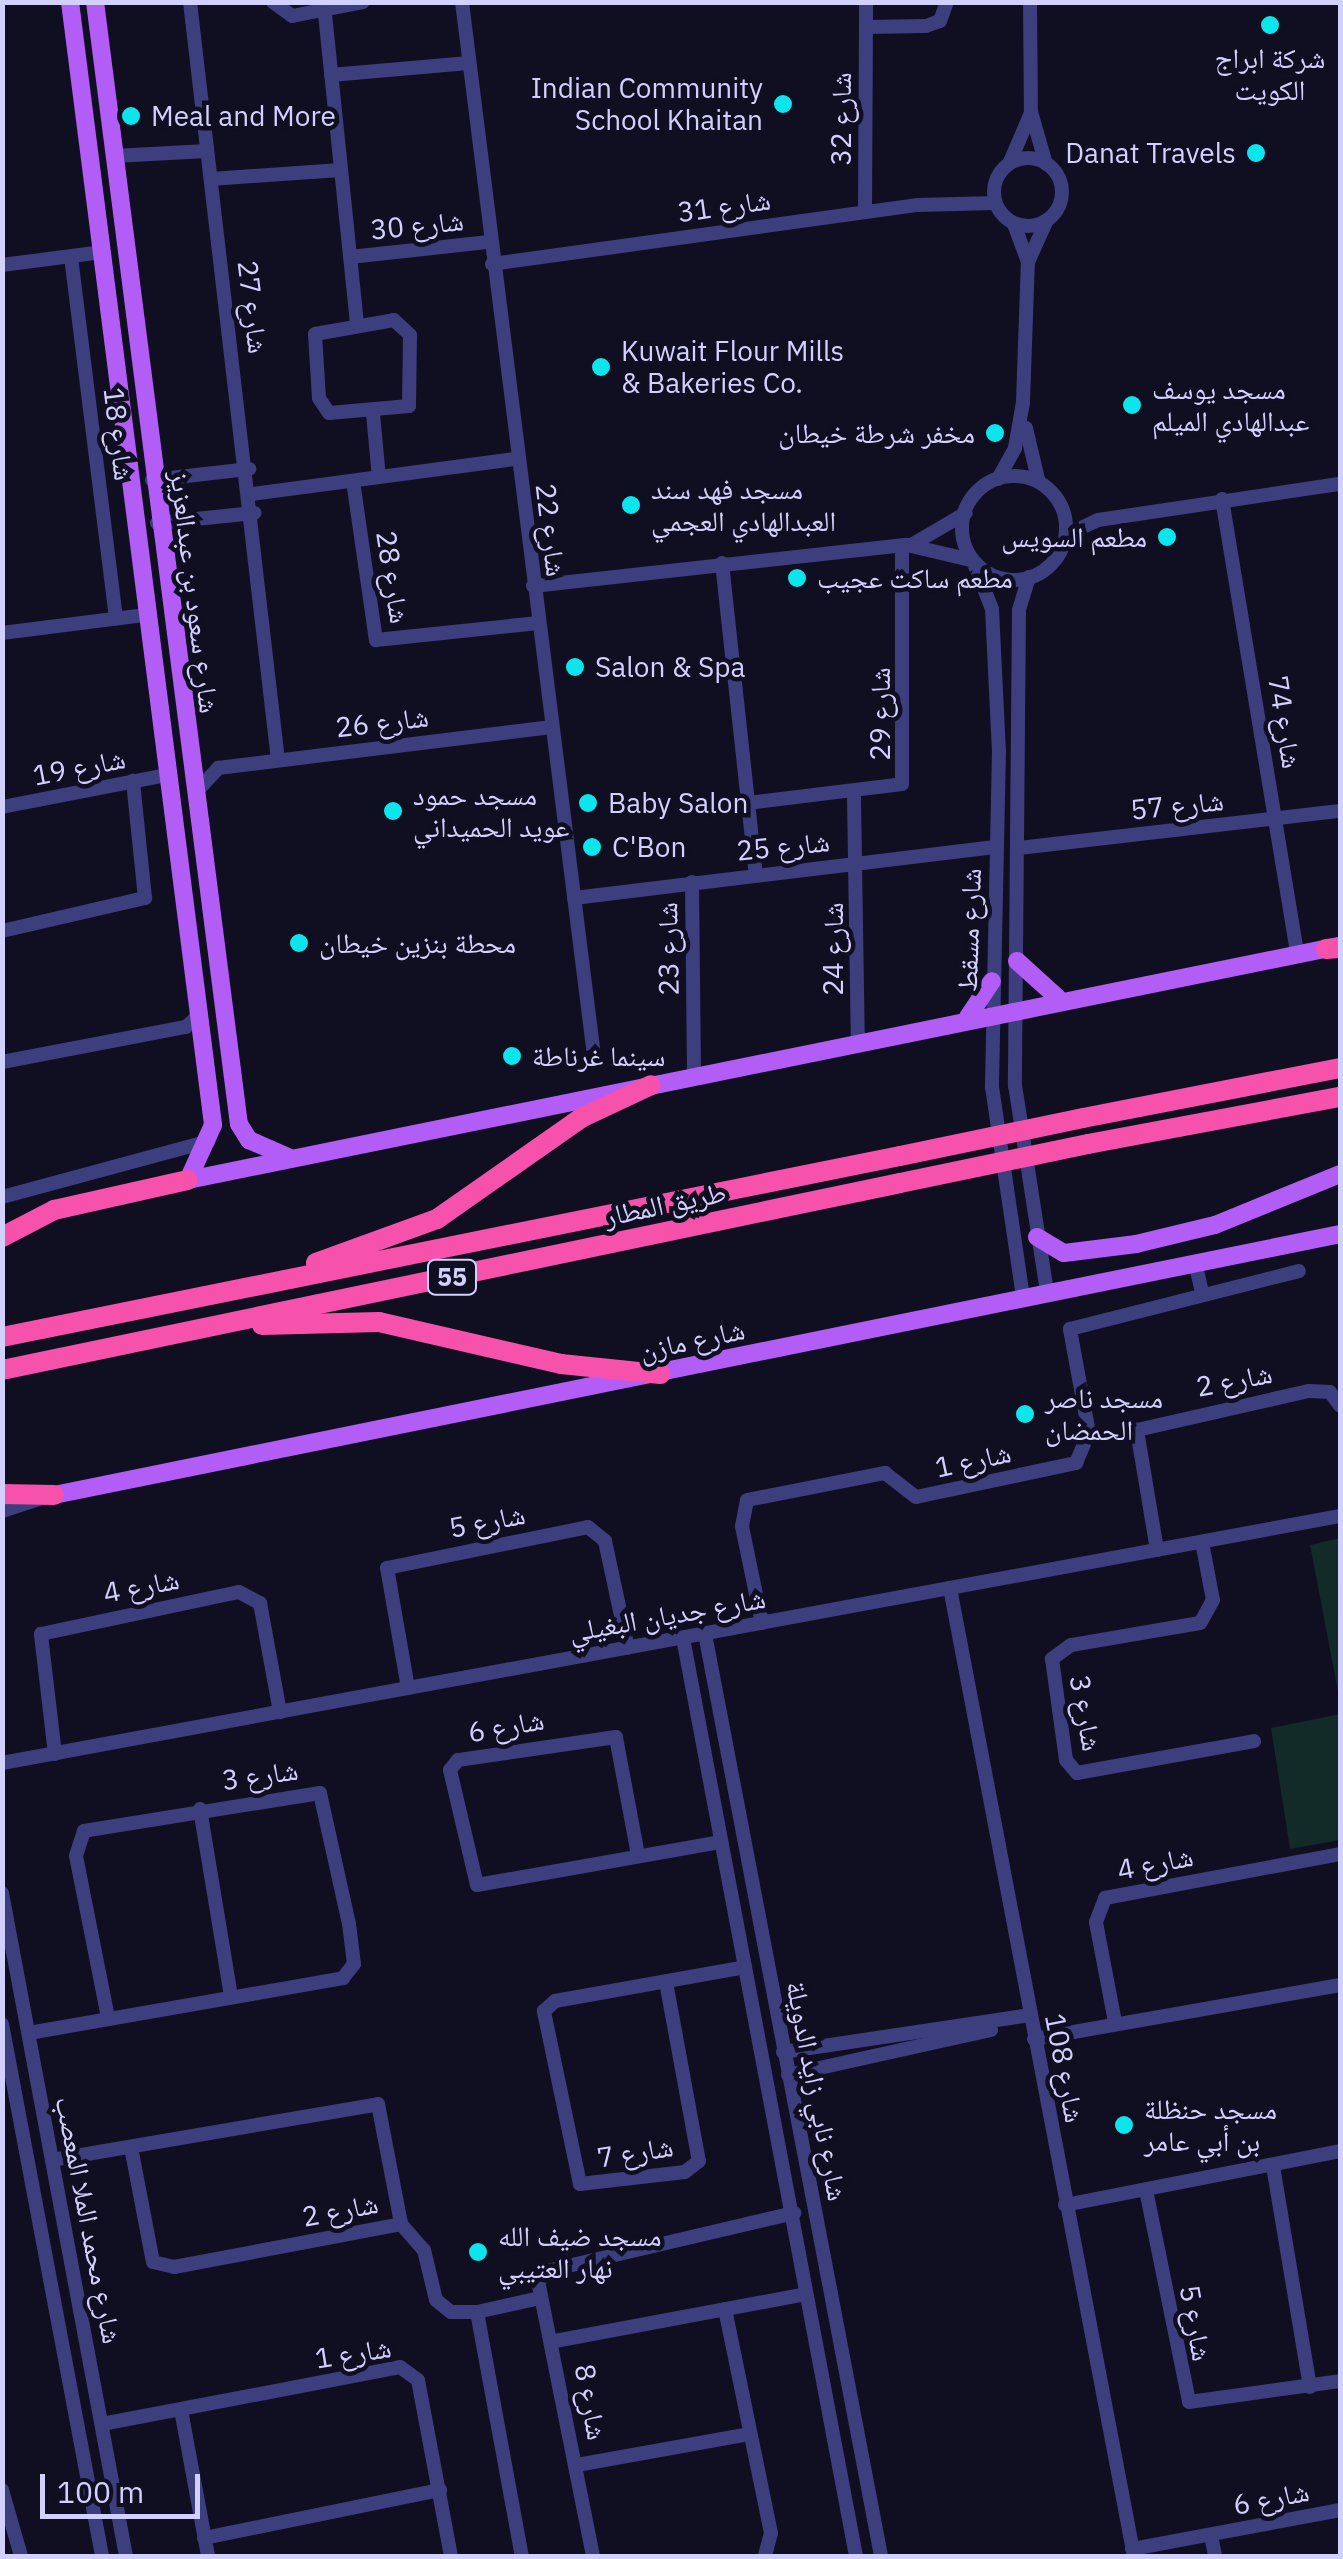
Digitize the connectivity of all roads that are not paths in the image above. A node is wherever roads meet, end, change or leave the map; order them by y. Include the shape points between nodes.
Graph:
1 (70, 2) edge
2 (95, 2) edge
3 (190, 2) edge
4 (273, 2) edge
5 (363, 2) edge
6 (462, 2) edge
7 (866, 2) edge
8 (948, 2) edge
9 (1030, 2) edge
10 (325, 14) junction
11 (866, 27) junction
12 (468, 62) junction
13 (331, 75) junction
14 (1031, 112) junction
15 (208, 152) junction
16 (114, 156) junction
17 (1009, 164) junction
18 (1046, 164) junction
19 (341, 170) junction
20 (211, 179) junction
21 (995, 187) junction
22 (964, 199) junction
23 (996, 203) junction
24 (865, 212) junction
25 (1048, 220) junction
26 (1014, 224) junction
27 (489, 242) junction
28 (102, 252) junction
29 (71, 256) junction
30 (350, 257) junction
31 (1028, 262) junction
32 (2, 264) edge
33 (492, 264) junction
34 (357, 322) junction
35 (1024, 402) junction
36 (373, 414) junction
37 (145, 419) junction
38 (122, 420) junction
39 (124, 446) junction
40 (149, 449) junction
41 (516, 459) junction
42 (248, 469) junction
43 (379, 477) junction
44 (998, 479) junction
45 (1038, 479) junction
46 (152, 480) junction
47 (354, 480) junction
48 (1340, 484) edge
49 (252, 494) junction
50 (1222, 499) junction
51 (1064, 506) junction
52 (254, 513) junction
53 (966, 513) junction
54 (1098, 520) junction
55 (158, 523) junction
56 (1066, 535) junction
57 (905, 546) junction
58 (722, 563) junction
59 (973, 563) junction
60 (1029, 577) junction
61 (533, 586) junction
62 (144, 615) junction
63 (116, 618) junction
64 (538, 624) junction
65 (2, 633) edge
66 (551, 727) junction
67 (187, 747) junction
68 (999, 750) junction
69 (1022, 757) junction
70 (278, 760) junction
71 (218, 768) junction
72 (166, 775) junction
73 (133, 782) junction
74 (998, 786) junction
75 (1020, 789) junction
76 (854, 797) junction
77 (194, 798) junction
78 (748, 804) junction
79 (2, 807) edge
80 (1340, 811) edge
81 (1275, 819) junction
82 (997, 847) junction
83 (1019, 848) junction
84 (857, 863) junction
85 (756, 874) junction
86 (203, 876) junction
87 (181, 880) junction
88 (692, 882) junction
89 (574, 898) junction
90 (208, 906) junction
91 (184, 907) junction
92 (2, 931) edge
93 (1336, 948) edge
94 (1297, 954) junction
95 (1017, 961) junction
96 (992, 981) junction
97 (1059, 998) junction
98 (1014, 1008) junction
99 (992, 1012) junction
100 (966, 1018) junction
101 (195, 1025) junction
102 (858, 1042) junction
103 (2, 1062) edge
104 (595, 1063) dead end
105 (1340, 1068) edge
106 (694, 1076) junction
107 (651, 1085) junction
108 (1340, 1097) edge
109 (239, 1124) junction
110 (212, 1133) junction
111 (290, 1158) junction
112 (1340, 1174) edge
113 (188, 1180) junction
114 (2, 1197) edge
115 (1340, 1234) edge
116 (2, 1237) edge
117 (1037, 1237) junction
118 (1190, 1263) junction
119 (1299, 1271) dead end
120 (1047, 1292) junction
121 (1198, 1294) junction
122 (1023, 1297) junction
123 (180, 1303) junction
124 (225, 1325) junction
125 (2, 1337) edge
126 (2, 1370) edge
127 (660, 1374) junction
128 (1340, 1406) edge
129 (2, 1494) edge
130 (54, 1495) junction
131 (2, 1511) edge
132 (1340, 1516) edge
133 (1202, 1542) junction
134 (1157, 1550) junction
135 (950, 1588) junction
136 (762, 1623) junction
137 (705, 1634) junction
138 (684, 1638) junction
139 (628, 1648) junction
140 (408, 1688) junction
141 (280, 1712) junction
142 (724, 1733) junction
143 (702, 1738) junction
144 (1254, 1742) dead end
145 (55, 1754) junction
146 (2, 1763) edge
147 (730, 1764) junction
148 (707, 1766) junction
149 (200, 1809) junction
150 (721, 1842) junction
151 (1340, 1854) edge
152 (638, 1855) junction
153 (3, 1894) edge
154 (6, 1923) edge
155 (745, 1967) junction
156 (666, 1982) junction
157 (1340, 1985) edge
158 (231, 1996) junction
159 (108, 2018) junction
160 (1116, 2022) junction
161 (2, 2024) edge
162 (1032, 2025) junction
163 (29, 2033) junction
164 (783, 2052) junction
165 (836, 2055) junction
166 (6, 2067) edge
167 (788, 2075) junction
168 (9, 2085) edge
169 (131, 2147) junction
170 (1340, 2150) edge
171 (52, 2160) junction
172 (1274, 2166) junction
173 (807, 2175) junction
174 (786, 2181) junction
175 (1146, 2190) junction
176 (1065, 2204) junction
177 (814, 2212) junction
178 (793, 2219) junction
179 (402, 2224) junction
180 (806, 2294) junction
181 (540, 2298) junction
182 (725, 2309) junction
183 (477, 2312) junction
184 (555, 2341) junction
185 (87, 2348) junction
186 (66, 2358) junction
187 (1340, 2381) edge
188 (1310, 2387) junction
189 (181, 2410) junction
190 (102, 2424) junction
191 (750, 2434) junction
192 (577, 2466) junction
193 (2, 2490) edge
194 (440, 2490) junction
195 (1340, 2510) edge
196 (1211, 2536) junction
197 (204, 2538) junction
198 (1133, 2552) edge
199 (21, 2556) edge
200 (102, 2556) edge
201 (126, 2556) edge
202 (208, 2556) edge
203 (451, 2556) edge
204 (522, 2556) edge
205 (593, 2556) edge
206 (765, 2556) edge
207 (856, 2556) edge
208 (880, 2556) edge
209 (1215, 2556) edge

1 - 28 main road, شارع سعود بن عبدالعزيز
2 - 16 main road, شارع سعود بن عبدالعزيز
3 - 15 street, شارع 27
4 - 10 street via 286,15
5 - 10 street
6 - 12 street, شارع 22
7 - 11 street, شارع 32
8 - 11 street via 940,21 926,26
9 - 14 street
10 - 13 street, شارع 30
11 - 24 street, شارع 32
12 - 13 street
12 - 27 street, شارع 22
13 - 19 street, شارع 30
14 - 17 street
14 - 18 street
15 - 16 street
15 - 20 street, شارع 27
16 - 37 main road, شارع سعود بن عبدالعزيز
17 - 18 street
17 - 21 street
18 - 25 street via 1062,194
19 - 20 street
19 - 30 street, شارع 30
20 - 42 street, شارع 27
21 - 22 street, شارع 31
21 - 23 street
22 - 23 street, شارع 31
22 - 24 street, شارع 31
23 - 26 street
24 - 33 street, شارع 31
25 - 26 street
25 - 31 street
26 - 31 street
27 - 30 street, شارع 30
27 - 33 street, شارع 22
28 - 29 street
28 - 38 main road, شارع سعود بن عبدالعزيز
29 - 32 street
29 - 63 street, شارع 18
30 - 34 street, شارع 30
31 - 35 street
33 - 41 street, شارع 22
34 - 36 street via 394,320 410,335 413,400
34 - 36 street via 316,334 319,398 337,416
35 - 44 street via 1016,448
35 - 45 street
36 - 43 street
37 - 38 main road
37 - 40 main road, شارع سعود بن عبدالعزيز
38 - 39 main road, شارع سعود بن عبدالعزيز
39 - 40 main road via 139,440
39 - 62 main road, شارع سعود بن عبدالعزيز
40 - 46 main road, شارع سعود بن عبدالعزيز
41 - 43 street
41 - 61 street, شارع 22
42 - 46 street
42 - 49 street, شارع 27
43 - 47 street
44 - 45 street
44 - 53 street
45 - 51 street
46 - 55 main road, شارع سعود بن عبدالعزيز
47 - 49 street
47 - 64 street, شارع 28 via 376,640
48 - 50 street
49 - 52 street, شارع 27
50 - 54 street
50 - 81 street, شارع 74
51 - 54 street
51 - 56 street
52 - 55 street
52 - 70 street, شارع 27
53 - 57 street
53 - 59 street
54 - 56 street
55 - 67 main road, شارع سعود بن عبدالعزيز
56 - 60 street
57 - 58 street
57 - 59 street
57 - 76 street, شارع 29 via 907,768 886,793
58 - 61 street
58 - 78 street
59 - 60 street via 996,578
59 - 68 street, شارع مسقط via 992,609
60 - 69 street, شارع مسقط via 1019,610
61 - 64 street, شارع 22
62 - 63 street
62 - 72 main road, شارع سعود بن عبدالعزيز
63 - 65 street
64 - 66 street, شارع 22
66 - 70 street, شارع 26
66 - 89 street, شارع 22
67 - 71 street
67 - 77 main road, شارع سعود بن عبدالعزيز
68 - 69 street
68 - 74 street, شارع مسقط
69 - 75 street, شارع مسقط
70 - 71 street, شارع 26
71 - 77 street
72 - 73 street, شارع 19
72 - 87 main road, شارع سعود بن عبدالعزيز
73 - 79 street, شارع 19
73 - 92 street via 146,898
74 - 75 street via 1012,779
74 - 82 street, شارع مسقط
75 - 83 street, شارع مسقط
76 - 78 street, شارع 29
76 - 84 street, شارع 24
77 - 86 main road, شارع سعود بن عبدالعزيز
78 - 85 street
80 - 81 street, شارع 57
81 - 83 street, شارع 57
81 - 94 street, شارع 74
82 - 84 street, شارع 25
82 - 96 street, شارع مسقط
83 - 95 street, شارع مسقط
84 - 85 street, شارع 25
84 - 102 street, شارع 24
85 - 88 street, شارع 25
86 - 87 main road
86 - 90 main road, شارع سعود بن عبدالعزيز
87 - 91 main road, شارع سعود بن عبدالعزيز
88 - 89 street, شارع 25
88 - 106 street, شارع 23
89 - 104 street, شارع 22
90 - 91 main road via 196,899
90 - 109 main road, شارع سعود بن عبدالعزيز
91 - 101 main road, شارع سعود بن عبدالعزيز
93 - 94 main road
94 - 97 main road
95 - 97 main road
95 - 98 street, شارع مسقط
96 - 99 street, شارع مسقط
96 - 100 main road
97 - 98 main road
98 - 99 main road
98 - 117 street, شارع مسقط via 1018,1145
99 - 100 main road
99 - 122 street, شارع مسقط via 996,1148
100 - 102 main road
101 - 103 street
101 - 110 main road, شارع سعود بن عبدالعزيز
102 - 106 main road
105 - 123 highway, طريق المطار / 55, bridge
106 - 107 main road
107 - 111 main road
107 - 123 highway via 602,1105 419,1228
108 - 124 highway, طريق المطار / 55, bridge
109 - 110 main road
109 - 111 main road via 249,1140
110 - 113 main road
110 - 114 street
111 - 113 main road
112 - 117 main road via 1216,1225 1136,1244 1064,1253
113 - 116 highway via 54,1210
115 - 118 main road, شارع مازن
117 - 120 street, شارع مسقط
118 - 120 main road, شارع مازن
118 - 121 street
119 - 121 street, شارع 1
120 - 122 main road, شارع مازن
121 - 136 street, شارع 1 via 1070,1329 1089,1433 1076,1463 916,1498 885,1473 747,1500 742,1526
122 - 127 main road, شارع مازن
123 - 125 highway, طريق المطار / 55
124 - 126 highway, طريق المطار / 55
124 - 127 highway via 380,1322 561,1364
127 - 130 main road, شارع مازن
128 - 134 street, شارع 2 via 1330,1392 1309,1392 1137,1430
129 - 130 highway
130 - 131 street
132 - 133 street, شارع جديان البغيلي
133 - 134 street, شارع جديان البغيلي
133 - 144 street, شارع 3 via 1213,1600 1200,1623 1071,1645 1052,1658 1066,1760 1077,1773
134 - 135 street, شارع جديان البغيلي
135 - 136 street, شارع جديان البغيلي
135 - 162 street, شارع 108
136 - 137 street, شارع جديان البغيلي
137 - 138 street, شارع جديان البغيلي
137 - 142 street, شارع نابي زايد الدويلة
138 - 139 street, شارع جديان البغيلي
138 - 143 street, شارع نابي زايد الدويلة
139 - 140 street, شارع جديان البغيلي
139 - 140 street, شارع 5 via 605,1541 598,1529 569,1531 388,1568
140 - 141 street, شارع جديان البغيلي
141 - 145 street, شارع جديان البغيلي
141 - 145 street, شارع 4 via 260,1603 239,1592 40,1634
142 - 143 street
142 - 147 street, شارع نابي زايد الدويلة
143 - 148 street, شارع نابي زايد الدويلة
145 - 146 street, شارع جديان البغيلي
147 - 148 street via 714,1756
147 - 164 street, شارع نابي زايد الدويلة
148 - 150 street, شارع نابي زايد الدويلة
149 - 158 street, شارع 3
149 - 158 street, شارع 3 via 320,1793 349,1924 354,1964 344,1978
149 - 159 street, شارع 3 via 84,1831 76,1842
150 - 152 street, شارع 6
150 - 155 street, شارع نابي زايد الدويلة
151 - 160 street, شارع 4 via 1105,1898 1096,1922
152 - 152 street, شارع 6 via 477,1885 450,1770 458,1760 616,1737
153 - 154 street, شارع محمد الملا المعصب
154 - 163 street, شارع محمد الملا المعصب
155 - 156 street, شارع 7
155 - 174 street, شارع نابي زايد الدويلة
156 - 156 street, شارع 7 via 544,2011 580,2184 685,2172 699,2161
157 - 160 street
158 - 159 street, شارع 3
159 - 163 street, شارع 3
160 - 162 street
161 - 166 street, شارع محمد الملا المعصب
162 - 165 street
162 - 176 street, شارع 108
163 - 171 street, شارع محمد الملا المعصب
164 - 165 street
164 - 167 street, شارع نابي زايد الدويلة
165 - 167 street
166 - 168 street, شارع محمد الملا المعصب
167 - 173 street, شارع نابي زايد الدويلة
168 - 186 street, شارع محمد الملا المعصب
169 - 171 street, شارع 2
169 - 179 street, شارع 2 via 153,2262 174,2267
169 - 179 street, شارع 2 via 378,2104
170 - 172 street
171 - 185 street, شارع محمد الملا المعصب
172 - 175 street
172 - 188 street
173 - 174 street via 802,2190
173 - 177 street, شارع نابي زايد الدويلة
174 - 178 street, شارع نابي زايد الدويلة
175 - 176 street
175 - 188 street, شارع 5 via 1189,2402
176 - 198 street, شارع 108
177 - 178 street via 803,2204
177 - 208 street, شارع نابي زايد الدويلة
178 - 180 street, شارع نابي زايد الدويلة
178 - 181 street via 550,2270 538,2281
179 - 183 street via 424,2250 436,2300 451,2312
180 - 182 street, شارع 8
180 - 207 street, شارع نابي زايد الدويلة
181 - 183 street
181 - 184 street
182 - 184 street, شارع 8
182 - 191 street
183 - 204 street
184 - 192 street, شارع 8
185 - 186 street via 72,2344
185 - 190 street, شارع محمد الملا المعصب
186 - 200 street, شارع محمد الملا المعصب
187 - 188 street, شارع 5
189 - 190 street, شارع 1
189 - 194 street, شارع 1 via 400,2367 418,2380
189 - 197 street
190 - 201 street, شارع محمد الملا المعصب
191 - 192 street, شارع 8
191 - 206 street via 771,2533
192 - 205 street, شارع 8
193 - 199 street
194 - 197 street
194 - 203 street, شارع 1
195 - 196 street, شارع 6
196 - 198 street, شارع 6
196 - 209 street, شارع 6
197 - 202 street

